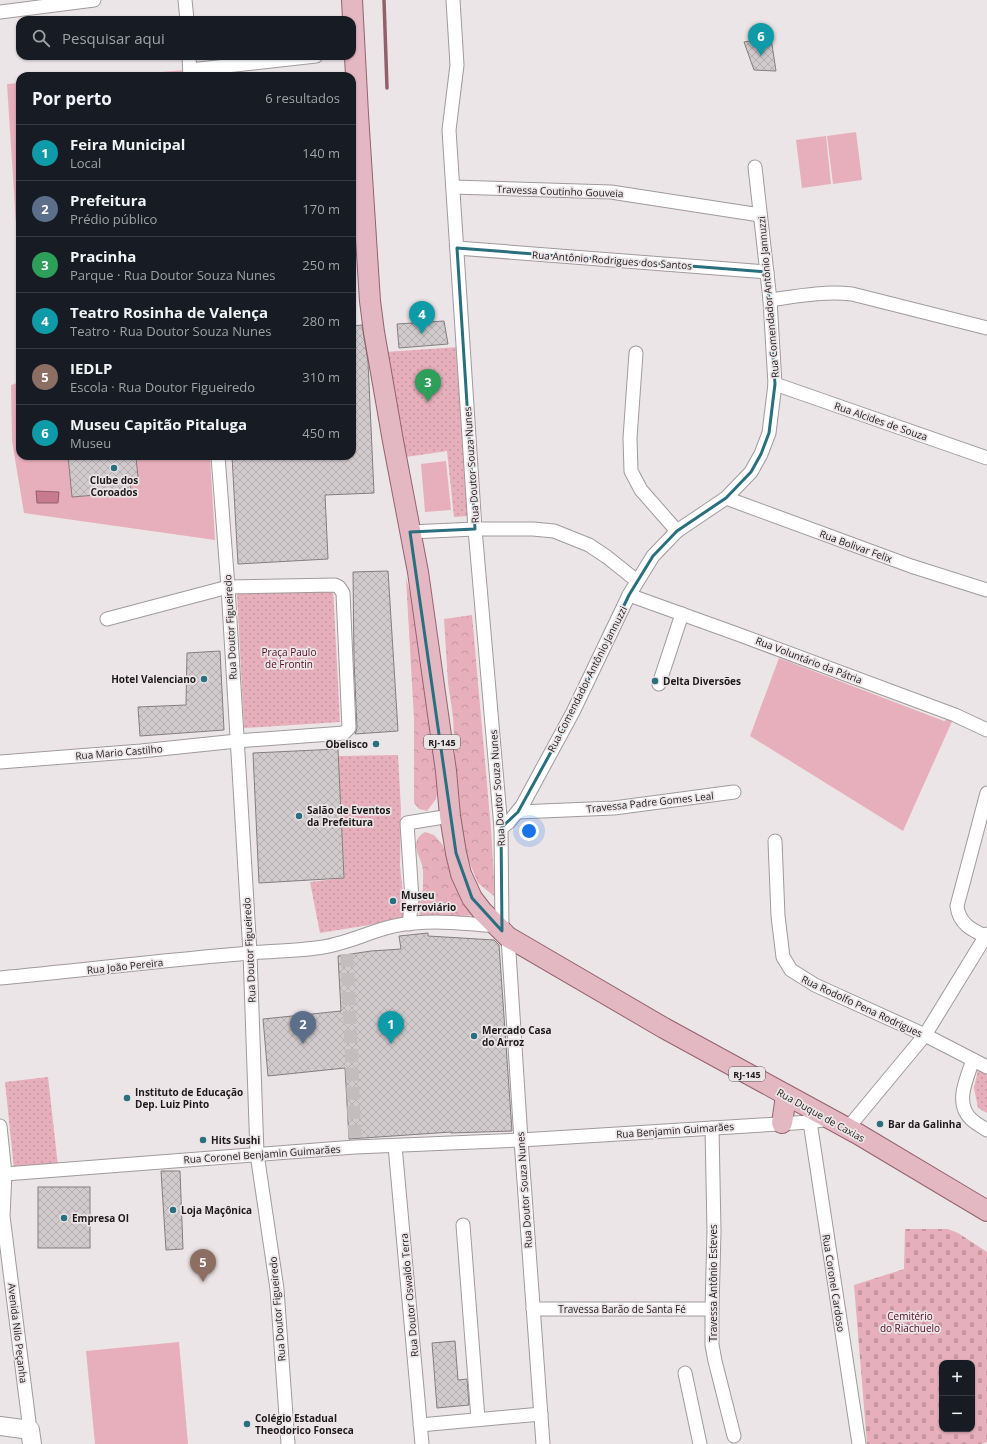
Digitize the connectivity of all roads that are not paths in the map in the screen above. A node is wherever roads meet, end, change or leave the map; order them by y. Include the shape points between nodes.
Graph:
1 (94, 0) edge
2 (185, 0) edge
3 (352, 0) edge
4 (453, 0) edge
5 (0, 12) edge
6 (186, 16) edge
7 (352, 16) edge
8 (189, 60) edge
9 (286, 60) edge
10 (354, 60) edge
11 (190, 72) edge
12 (197, 72) edge
13 (354, 72) edge
14 (356, 96) edge
15 (755, 167) dead end
16 (453, 187) junction
17 (760, 215) junction
18 (457, 248) junction
19 (767, 272) junction
20 (770, 300) junction
21 (987, 328) edge
22 (636, 353) dead end
23 (775, 384) junction
24 (987, 458) edge
25 (218, 460) edge
26 (726, 498) junction
27 (475, 529) junction
28 (677, 531) junction
29 (410, 532) junction
30 (637, 581) junction
31 (228, 587) junction
32 (987, 590) edge
33 (629, 595) junction
34 (682, 614) junction
35 (107, 619) dead end
36 (659, 684) dead end
37 (987, 730) edge
38 (237, 740) junction
39 (0, 762) edge
40 (734, 792) dead end
41 (987, 793) edge
42 (518, 812) junction
43 (450, 816) junction
44 (501, 828) junction
45 (775, 842) dead end
46 (409, 924) junction
47 (502, 931) junction
48 (986, 936) edge
49 (250, 953) junction
50 (0, 978) edge
51 (924, 1035) junction
52 (973, 1060) junction
53 (987, 1067) edge
54 (786, 1096) junction
55 (819, 1120) junction
56 (782, 1123) junction
57 (0, 1126) edge
58 (712, 1128) junction
59 (847, 1129) junction
60 (987, 1130) edge
61 (520, 1140) junction
62 (395, 1146) junction
63 (257, 1154) junction
64 (4, 1174) junction
65 (987, 1211) edge
66 (1, 1216) edge
67 (463, 1224) dead end
68 (533, 1309) junction
69 (712, 1309) junction
70 (684, 1373) dead end
71 (540, 1414) junction
72 (478, 1419) junction
73 (420, 1425) junction
74 (0, 1426) edge
75 (734, 1436) dead end
76 (31, 1437) edge
77 (288, 1444) edge
78 (422, 1444) edge
79 (543, 1444) edge
80 (700, 1444) edge
81 (858, 1444) edge

1 - 5 street
2 - 6 street
3 - 7 main road, RJ-145
4 - 16 street, Rua Doutor Souza Nunes via 457,65 449,130
8 - 11 street
9 - 12 street
10 - 13 main road, RJ-145
14 - 29 main road, RJ-145 via 370,301
15 - 17 street, Rua Comendador Antônio Jannuzzi
16 - 17 street, Travessa Coutinho Gouveia via 611,192
16 - 18 street, Rua Doutor Souza Nunes
17 - 19 street, Rua Comendador Antônio Jannuzzi
18 - 19 street, Rua Antônio Rodrigues dos Santos
18 - 27 street, Rua Doutor Souza Nunes
19 - 20 street, Rua Comendador Antônio Jannuzzi
20 - 21 street via 818,293 852,294
20 - 23 street, Rua Comendador Antônio Jannuzzi
22 - 28 street via 630,438 631,470 641,490
23 - 24 street, Rua Alcides de Souza
23 - 26 street, Rua Comendador Antônio Jannuzzi via 769,433 761,454 751,472
25 - 31 street, Rua Doutor Figueiredo
26 - 28 street, Rua Comendador Antônio Jannuzzi
26 - 32 street, Rua Bolivar Felix via 911,566
27 - 29 street
27 - 30 street via 554,531 589,545
27 - 44 street, Rua Doutor Souza Nunes
28 - 30 street, Rua Comendador Antônio Jannuzzi via 653,556
29 - 43 main road, RJ-145 via 419,579
30 - 33 street, Rua Comendador Antônio Jannuzzi
31 - 35 street, Rua Mario Castilho
31 - 38 street, Rua Doutor Figueiredo
31 - 38 street, Rua Mario Castilho via 335,585 343,593 349,728 344,733
33 - 34 street, Rua Voluntário da Pátria
33 - 42 street, Rua Comendador Antônio Jannuzzi via 572,712
34 - 36 street
34 - 37 street, Rua Voluntário da Pátria via 955,715
38 - 39 street, Rua Mario Castilho via 141,751
38 - 49 street, Rua Doutor Figueiredo
40 - 42 street, Travessa Padre Gomes Leal via 614,808
41 - 48 street via 957,906 961,920
42 - 44 street, Rua Comendador Antônio Jannuzzi
43 - 46 street via 407,823 412,899
43 - 47 main road, RJ-145 via 461,874 472,898
44 - 47 street, Rua Doutor Souza Nunes
45 - 51 street, Rua Rodolfo Pena Rodrigues via 778,916 785,963 799,976 815,985
46 - 47 street, Rua João Pereira via 468,923
46 - 49 street, Rua João Pereira via 392,927 346,949 317,948
47 - 54 main road, Rua Duque de Caxias / RJ-145 via 664,1028
47 - 61 street, Rua Doutor Souza Nunes
48 - 51 street
49 - 50 street, Rua João Pereira
49 - 63 street, Rua Doutor Figueiredo
51 - 52 street, Rua Rodolfo Pena Rodrigues
51 - 59 street
52 - 53 street, Rua Rodolfo Pena Rodrigues
52 - 60 street via 962,1101 964,1110 971,1119
54 - 55 main road, Rua Duque de Caxias / RJ-145
54 - 56 main road
55 - 56 street, Rua Benjamin Guimarães
55 - 59 main road, Rua Duque de Caxias / RJ-145
55 - 81 street, Rua Coronel Cardoso
56 - 58 street, Rua Benjamin Guimarães
57 - 64 street, Avenida Nilo Peçanha
58 - 61 street, Rua Benjamin Guimarães
58 - 69 street, Travessa Antônio Esteves
59 - 65 main road, Rua Duque de Caxias / RJ-145
61 - 62 street, Rua Coronel Benjamin Guimarães
61 - 68 street, Rua Doutor Souza Nunes
62 - 63 street, Rua Coronel Benjamin Guimarães via 355,1143
62 - 73 street, Rua Doutor Oswaldo Terra
63 - 64 street, Rua Coronel Benjamin Guimarães
63 - 77 street, Rua Doutor Figueiredo via 277,1289
64 - 66 street, Avenida Nilo Peçanha
66 - 76 street, Avenida Nilo Peçanha
67 - 72 street
68 - 69 street, Travessa Barão de Santa Fé
68 - 71 street, Rua Doutor Souza Nunes
69 - 75 street, Travessa Antônio Esteves via 712,1345
70 - 80 street
71 - 72 street
71 - 79 street, Rua Doutor Souza Nunes
72 - 73 street
73 - 78 street, Rua Doutor Oswaldo Terra
74 - 76 street

